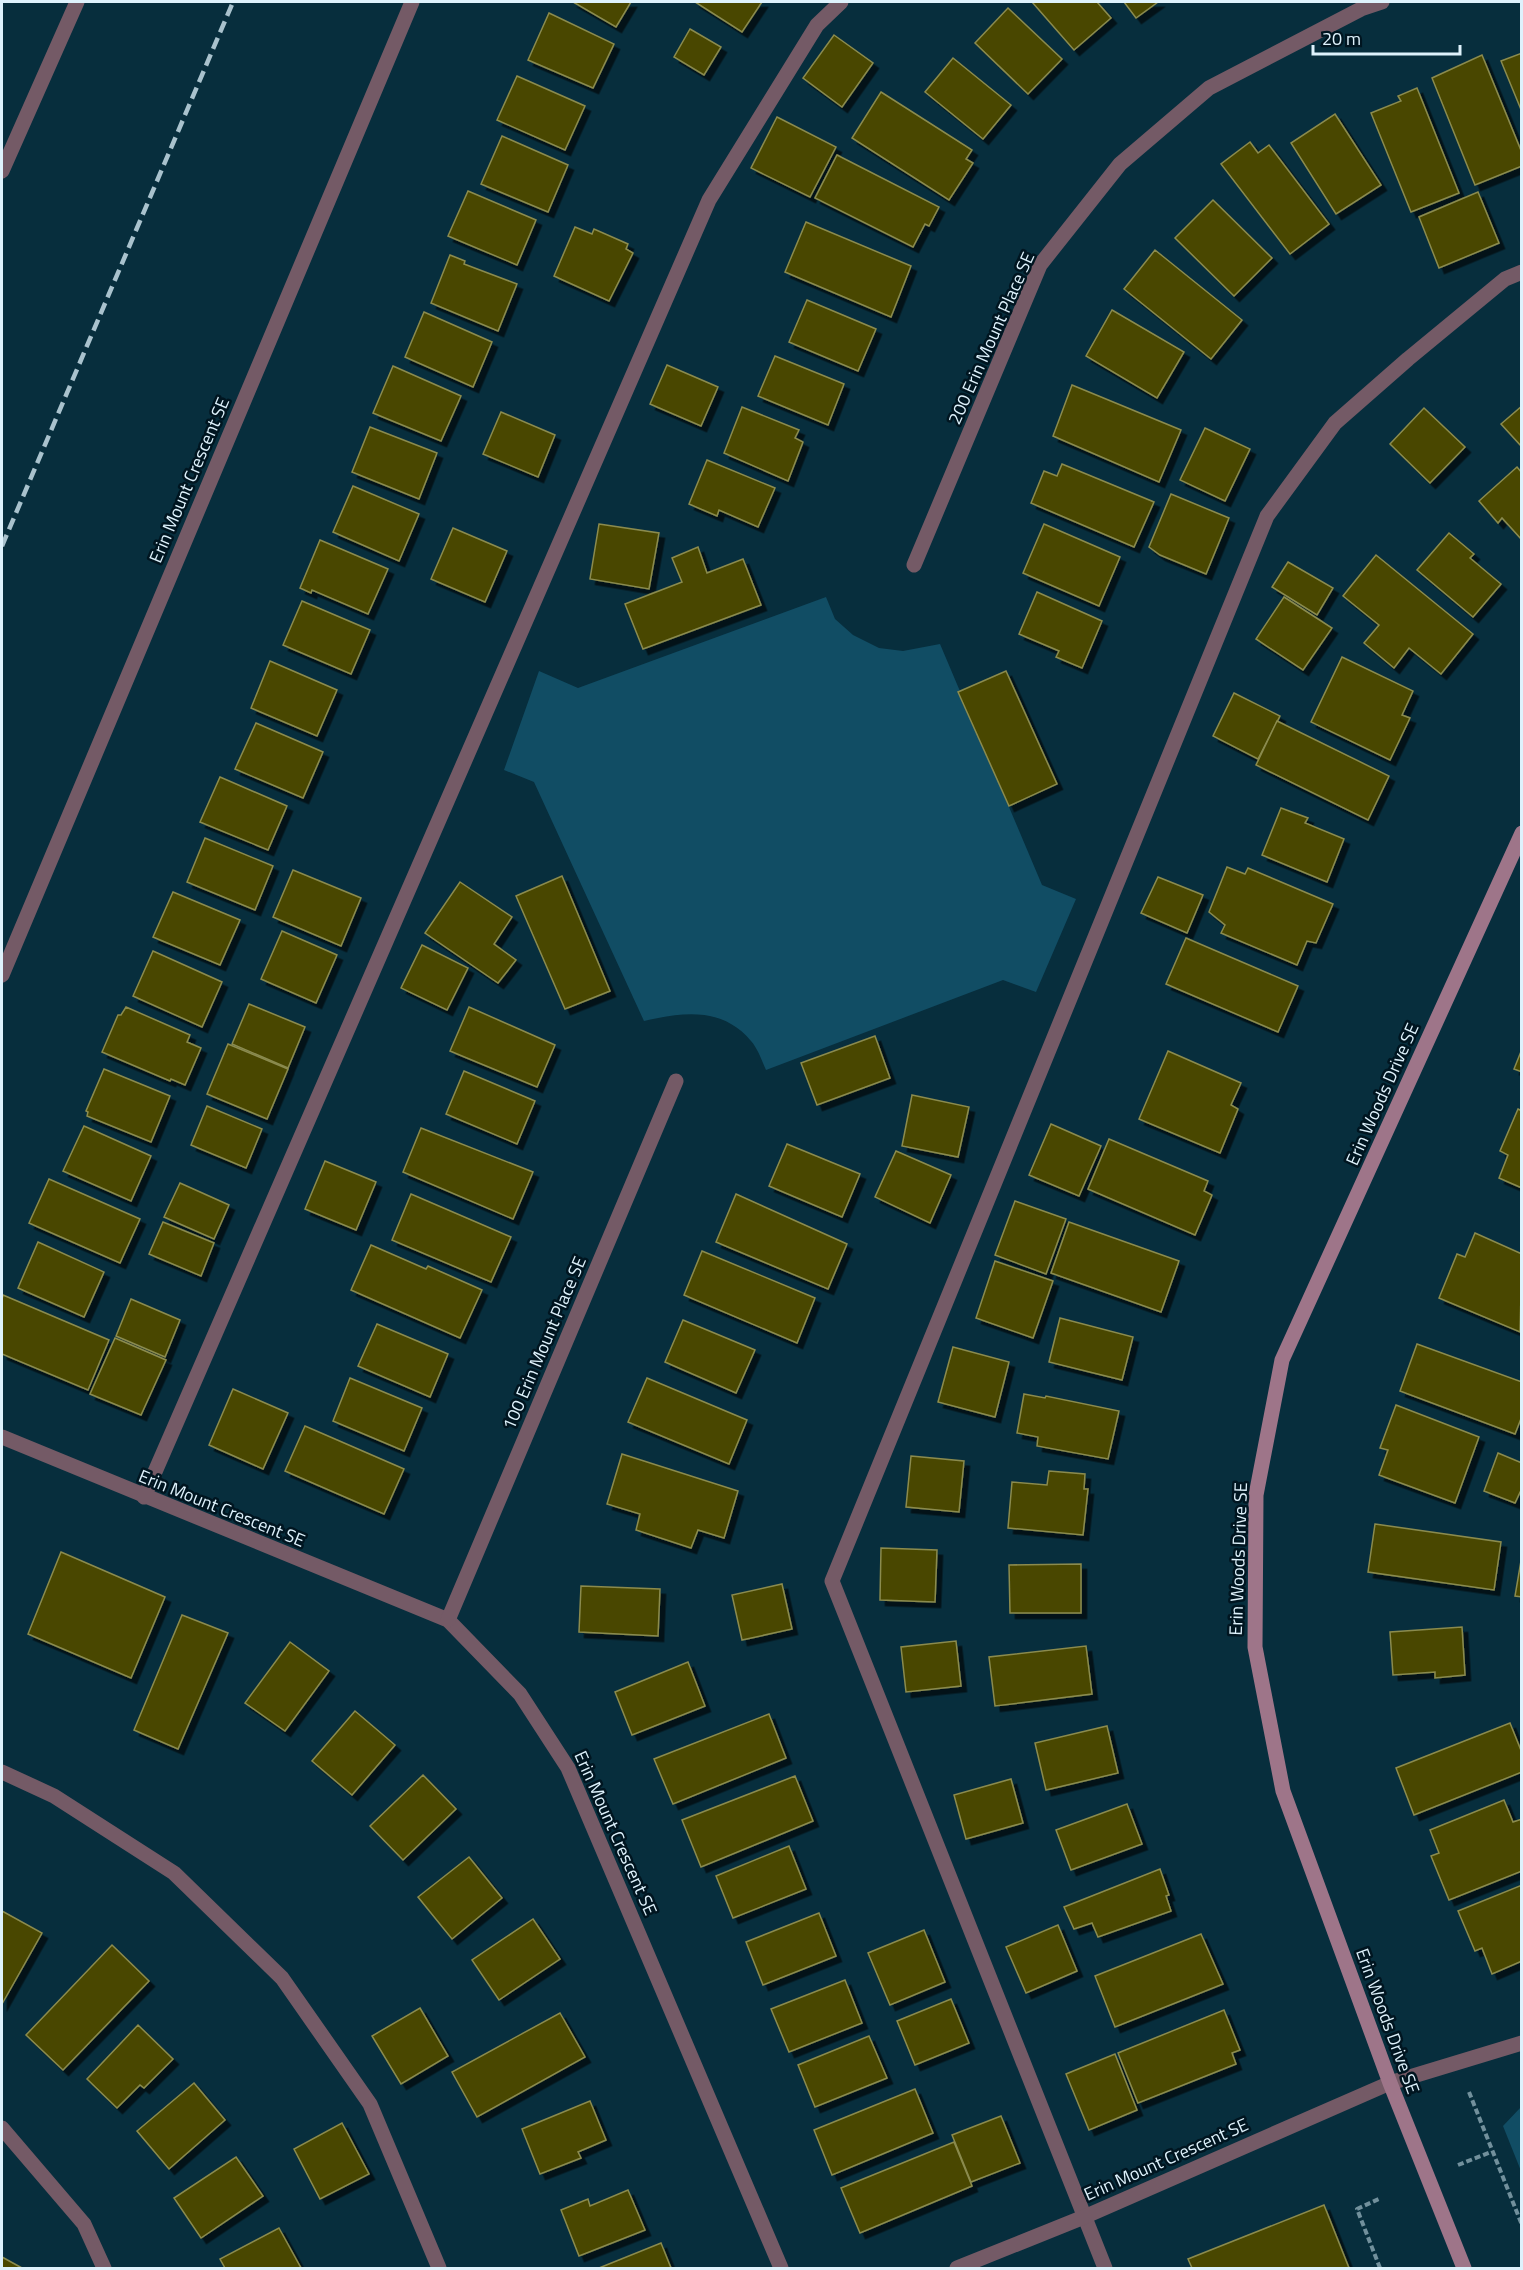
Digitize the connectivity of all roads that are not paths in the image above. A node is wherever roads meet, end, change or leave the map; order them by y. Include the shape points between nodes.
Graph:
1 (77, 2) edge
2 (412, 2) edge
3 (841, 2) edge
4 (1382, 2) edge
5 (2, 171) edge
6 (1521, 272) edge
7 (914, 565) dead end
8 (1521, 833) edge
9 (2, 975) edge
10 (676, 1081) dead end
11 (2, 1437) edge
12 (144, 1497) junction
13 (448, 1620) junction
14 (2, 1772) edge
15 (1521, 2043) edge
16 (1390, 2083) junction
17 (2, 2128) edge
18 (1084, 2217) junction
19 (104, 2268) edge
20 (439, 2268) edge
21 (781, 2268) edge
22 (957, 2268) edge
23 (1105, 2268) edge
24 (1464, 2268) edge

1 - 5 street
2 - 9 street, Erin Mount Crescent SE
3 - 12 street via 817,25 709,200
4 - 7 street, 200 Erin Mount Place SE via 1361,9 1209,88 1120,164 1041,265
6 - 18 street via 1505,279 1335,423 1267,516 832,1581
8 - 16 street, Erin Woods Drive SE via 1282,1360 1256,1495 1255,1647 1282,1791
10 - 13 street, 100 Erin Mount Place SE
11 - 12 street, Erin Mount Crescent SE
12 - 13 street, Erin Mount Crescent SE
13 - 21 street, Erin Mount Crescent SE via 520,1694 568,1768
14 - 20 street via 54,1796 174,1873 282,1978 370,2104
15 - 16 street, Erin Mount Crescent SE
16 - 18 street, Erin Mount Crescent SE
16 - 24 street, Erin Woods Drive SE
17 - 19 street via 84,2224
18 - 22 street, Erin Mount Crescent SE
18 - 23 street

